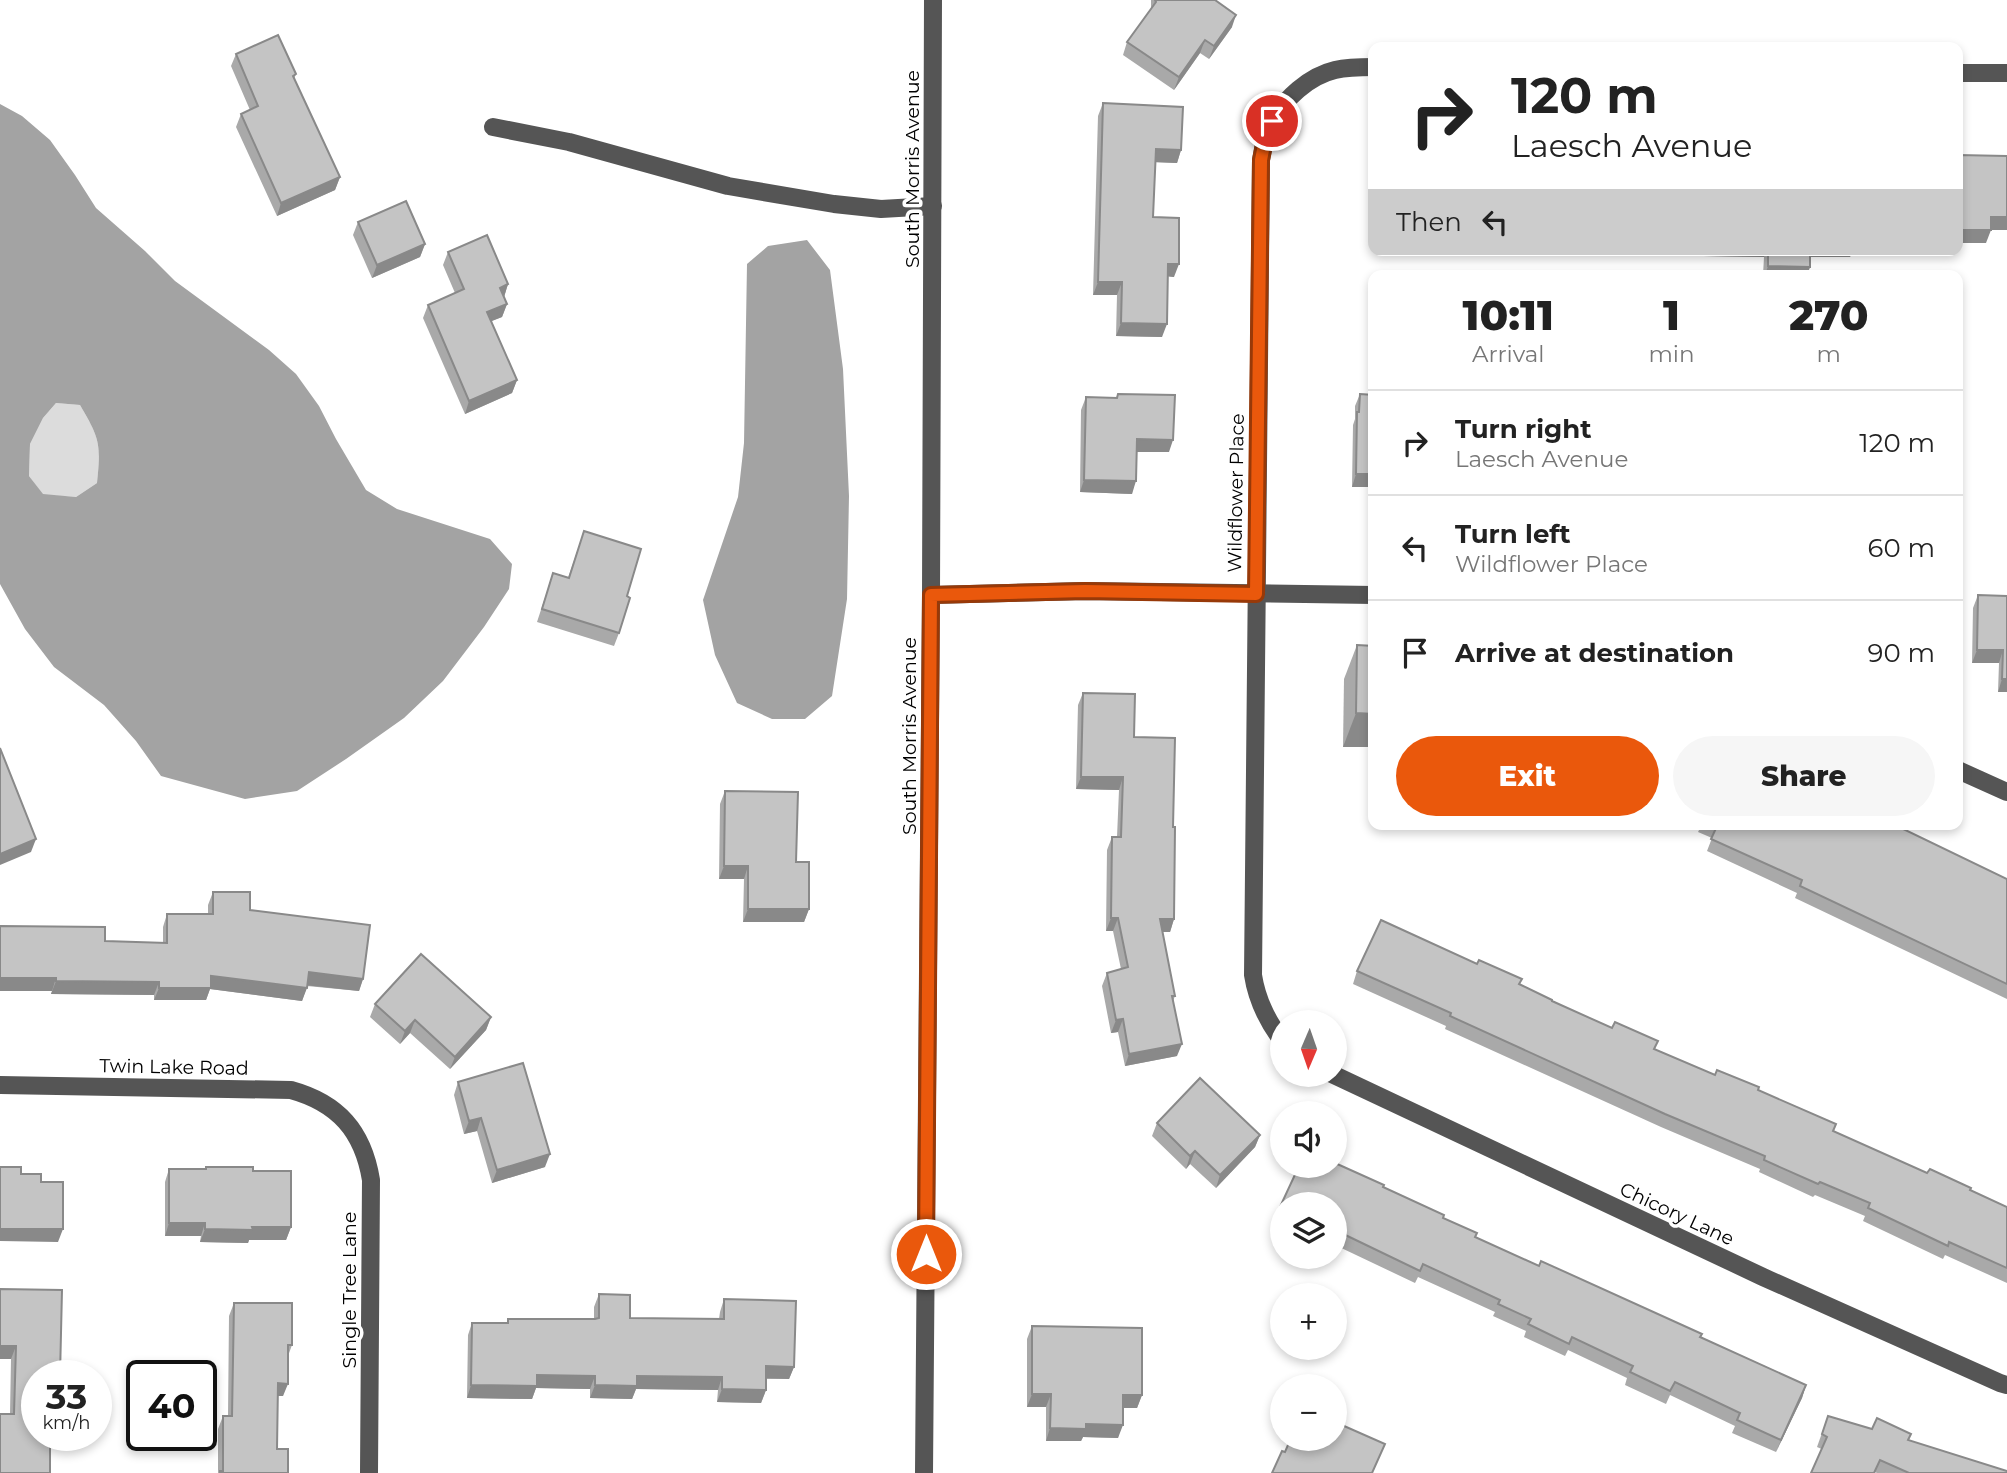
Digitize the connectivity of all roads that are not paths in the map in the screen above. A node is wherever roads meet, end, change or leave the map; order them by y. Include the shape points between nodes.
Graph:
1 (933, 0) edge
2 (1368, 67) edge
3 (1963, 73) edge
4 (2007, 74) edge
5 (493, 127) dead end
6 (933, 206) junction
7 (1256, 594) junction
8 (931, 595) junction
9 (1368, 595) edge
10 (1963, 772) edge
11 (2007, 792) edge
12 (1270, 1025) edge
13 (1348, 1082) edge
14 (0, 1085) edge
15 (341, 1116) joint
16 (2007, 1385) edge
17 (369, 1473) edge
18 (924, 1473) edge

1 - 6 street, South Morris Avenue
2 - 7 street, Wildflower Place via 1333,70 1314,78 1290,98 1272,121 1265,140 1261,160
3 - 4 street
5 - 6 street via 569,142 728,186 881,209
6 - 8 street, South Morris Avenue
7 - 8 street via 1085,591
7 - 9 street
7 - 12 street, Wildflower Place via 1253,975
8 - 18 street, South Morris Avenue
10 - 11 street
13 - 16 street, Chicory Lane via 1763,1277
14 - 15 street, Twin Lake Road via 291,1090 325,1103
15 - 17 street, Single Tree Lane via 361,1144 371,1180

